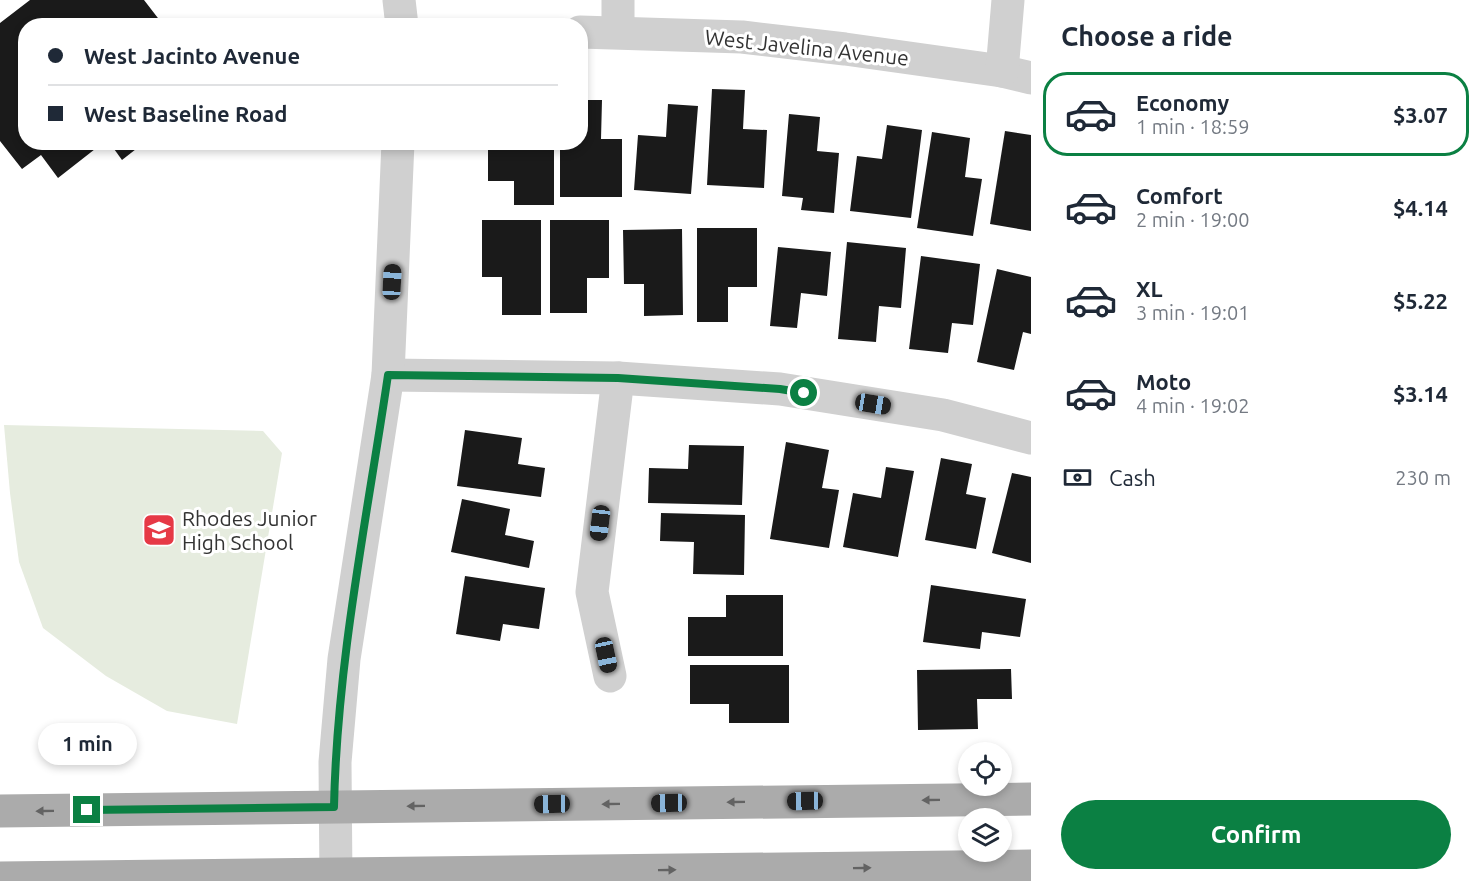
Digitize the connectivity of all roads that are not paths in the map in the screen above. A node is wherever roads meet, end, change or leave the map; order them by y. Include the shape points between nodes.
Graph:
1 (399, 0) edge
2 (1008, 0) edge
3 (618, 16) edge
4 (401, 18) edge
5 (588, 29) edge
6 (1016, 75) edge
7 (398, 150) edge
8 (388, 375) junction
9 (618, 378) junction
10 (1031, 438) edge
11 (610, 676) dead end
12 (1031, 798) edge
13 (334, 807) junction
14 (0, 811) edge
15 (1031, 866) edge
16 (0, 878) edge
17 (335, 878) edge

1 - 4 street
2 - 6 street
3 - 5 street, West Javelina Avenue
3 - 6 street, West Javelina Avenue
7 - 8 street
8 - 9 street
8 - 13 street via 344,659
9 - 10 street via 780,389 943,415
9 - 11 street via 592,592
12 -> 13 main road
13 -> 14 main road
13 - 17 street
17 -> 15 main road
16 - 17 main road

